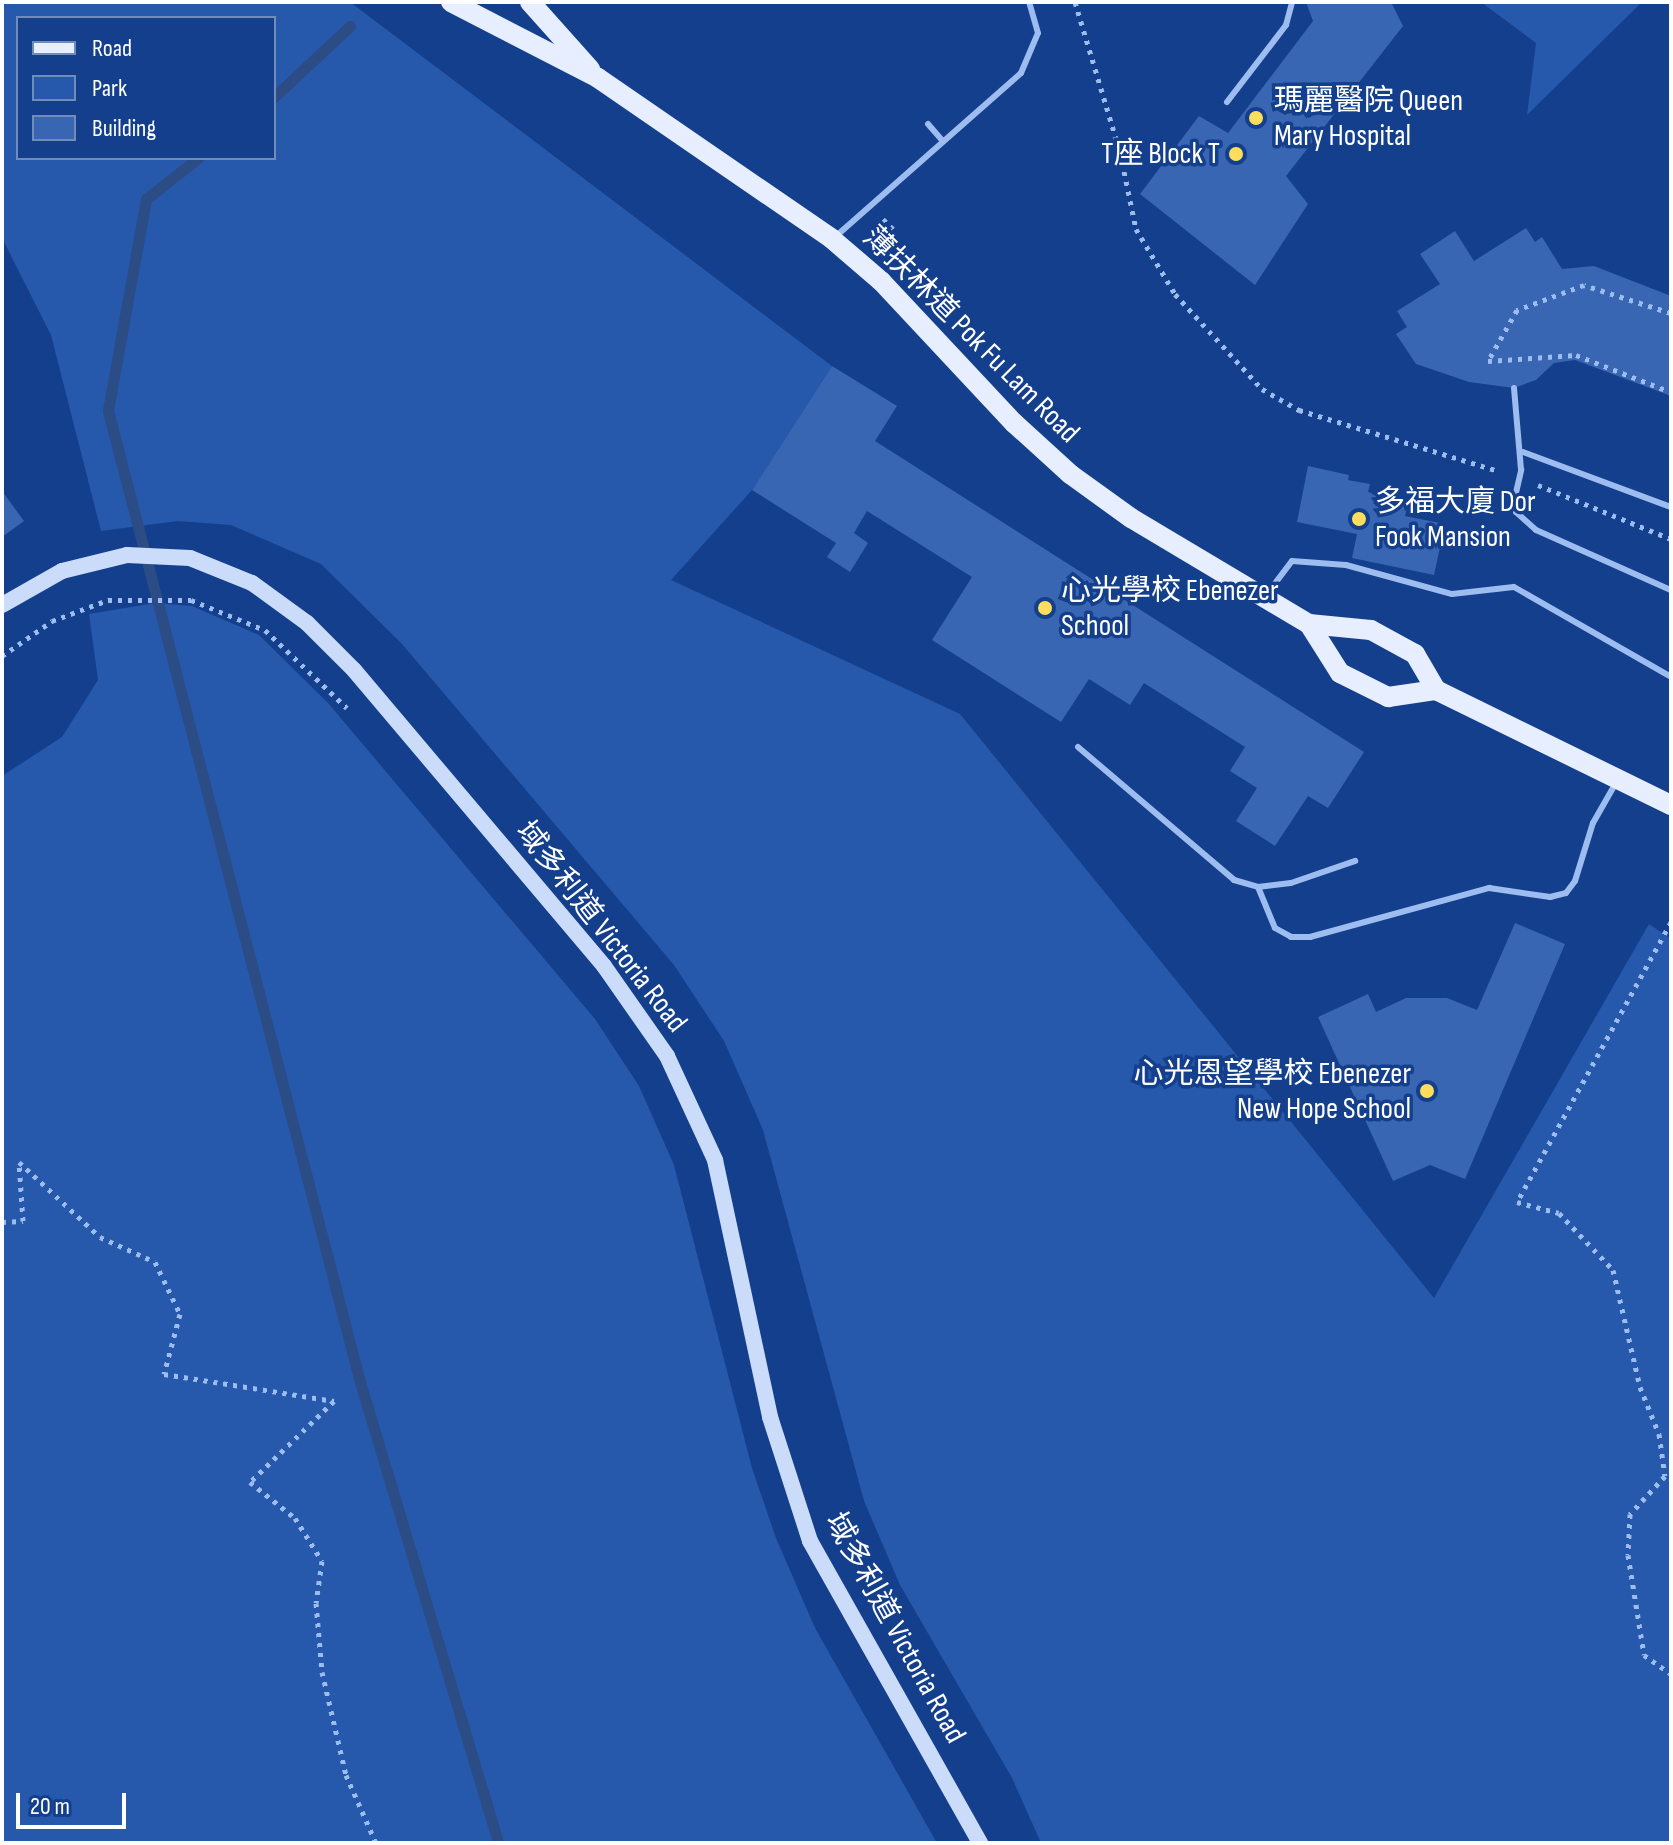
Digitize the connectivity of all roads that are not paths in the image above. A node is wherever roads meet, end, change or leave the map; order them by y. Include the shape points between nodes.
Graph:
1 (451, 2) edge
2 (530, 2) edge
3 (1029, 2) edge
4 (1292, 2) edge
5 (598, 78) junction
6 (1227, 102) dead end
7 (928, 124) dead end
8 (943, 141) junction
9 (832, 239) junction
10 (1514, 388) dead end
11 (1523, 452) junction
12 (1671, 507) edge
13 (1671, 590) edge
14 (1263, 599) junction
15 (2, 605) edge
16 (1309, 624) junction
17 (1671, 677) edge
18 (1436, 690) junction
19 (1078, 747) dead end
20 (1618, 778) junction
21 (1671, 805) edge
22 (1355, 861) dead end
23 (1258, 887) junction
24 (980, 1843) edge

1 - 5 main road, 薄扶林道 Pok Fu Lam Road
2 - 5 main road, 薄扶林道 Pok Fu Lam Road
3 - 8 lane via 1038,33 1021,73
4 - 6 lane via 1286,25
5 - 9 main road, 薄扶林道 Pok Fu Lam Road
7 - 8 lane
8 - 9 lane
9 - 14 main road, 薄扶林道 Pok Fu Lam Road via 881,281 1014,423 1070,474
10 - 11 lane
11 - 12 lane
11 - 13 lane, bridge via 1516,512 1536,530
14 - 16 main road, 薄扶林道 Pok Fu Lam Road
14 - 17 lane via 1292,561 1346,565 1452,594 1514,587
15 - 24 main road, 域多利道 Victoria Road via 62,571 127,555 190,558 221,568 283,603 354,670 573,928 649,1029 683,1085 725,1198 770,1417 796,1506 827,1575
16 - 18 main road, 薄扶林道 Pok Fu Lam Road via 1371,630 1415,654
16 - 18 main road, 薄扶林道 Pok Fu Lam Road via 1340,673 1388,697
18 - 20 main road
19 - 23 lane via 1210,863 1234,880
20 - 21 main road
20 - 23 lane via 1593,823 1575,881 1566,893 1550,897 1489,888 1310,937 1291,937 1275,928
22 - 23 lane via 1291,883

